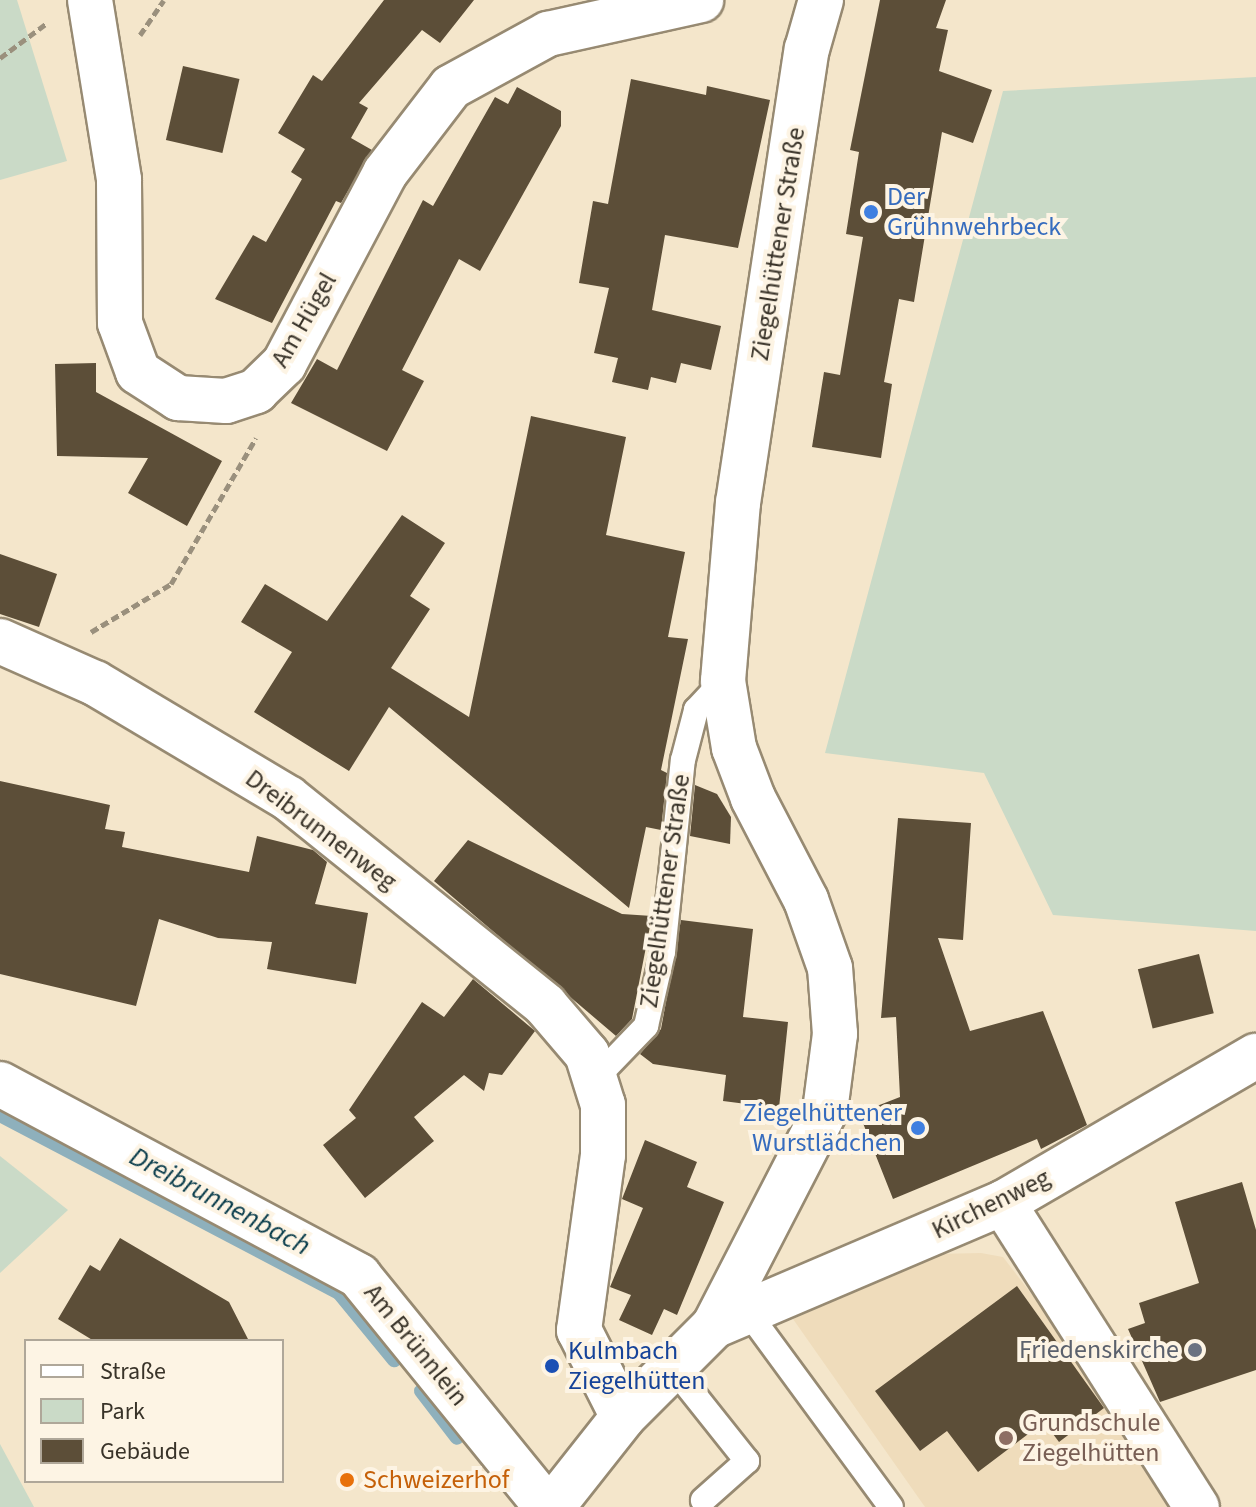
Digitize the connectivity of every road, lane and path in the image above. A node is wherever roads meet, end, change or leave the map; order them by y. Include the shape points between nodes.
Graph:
1 (701, 0) edge
2 (821, 0) edge
3 (73, 8) edge
4 (0, 58) edge
5 (256, 391) junction
6 (0, 641) edge
7 (46, 659) junction
8 (723, 681) junction
9 (1256, 1056) edge
10 (597, 1077) junction
11 (0, 1084) edge
12 (1003, 1203) junction
13 (731, 1318) junction
14 (673, 1368) junction
15 (623, 1417) junction
16 (703, 1500) dead end
17 (550, 1507) edge
18 (891, 1507) edge
19 (1197, 1507) edge

1 - 5 street, Am Hügel via 548,34 451,87 385,173 284,364
2 - 8 street, Ziegelhüttener Straße via 807,49 738,503
3 - 4 path
3 - 5 street, Am Hügel via 119,180 120,323 138,372 178,398 226,401
5 - 7 path via 256,439 171,584
6 - 7 street, Dreibrunnenweg
7 - 10 street, Dreibrunnenweg via 288,798 545,1005 587,1054
8 - 10 lane, Ziegelhüttener Straße via 696,710 683,760 663,952 646,1026
8 - 13 street, Ziegelhüttener Straße via 748,786 806,900 830,968 835,1034 825,1111
9 - 12 street, Kirchenweg
10 - 15 street via 603,1155 579,1330
11 - 17 street, Am Brünnlein via 359,1276
12 - 13 street, Kirchenweg
12 - 19 street
13 - 14 street, Ziegelhüttener Straße
13 - 18 lane
14 - 15 street, Ziegelhüttener Straße
14 - 16 lane via 747,1461
15 - 17 street, Ziegelhüttener Straße

